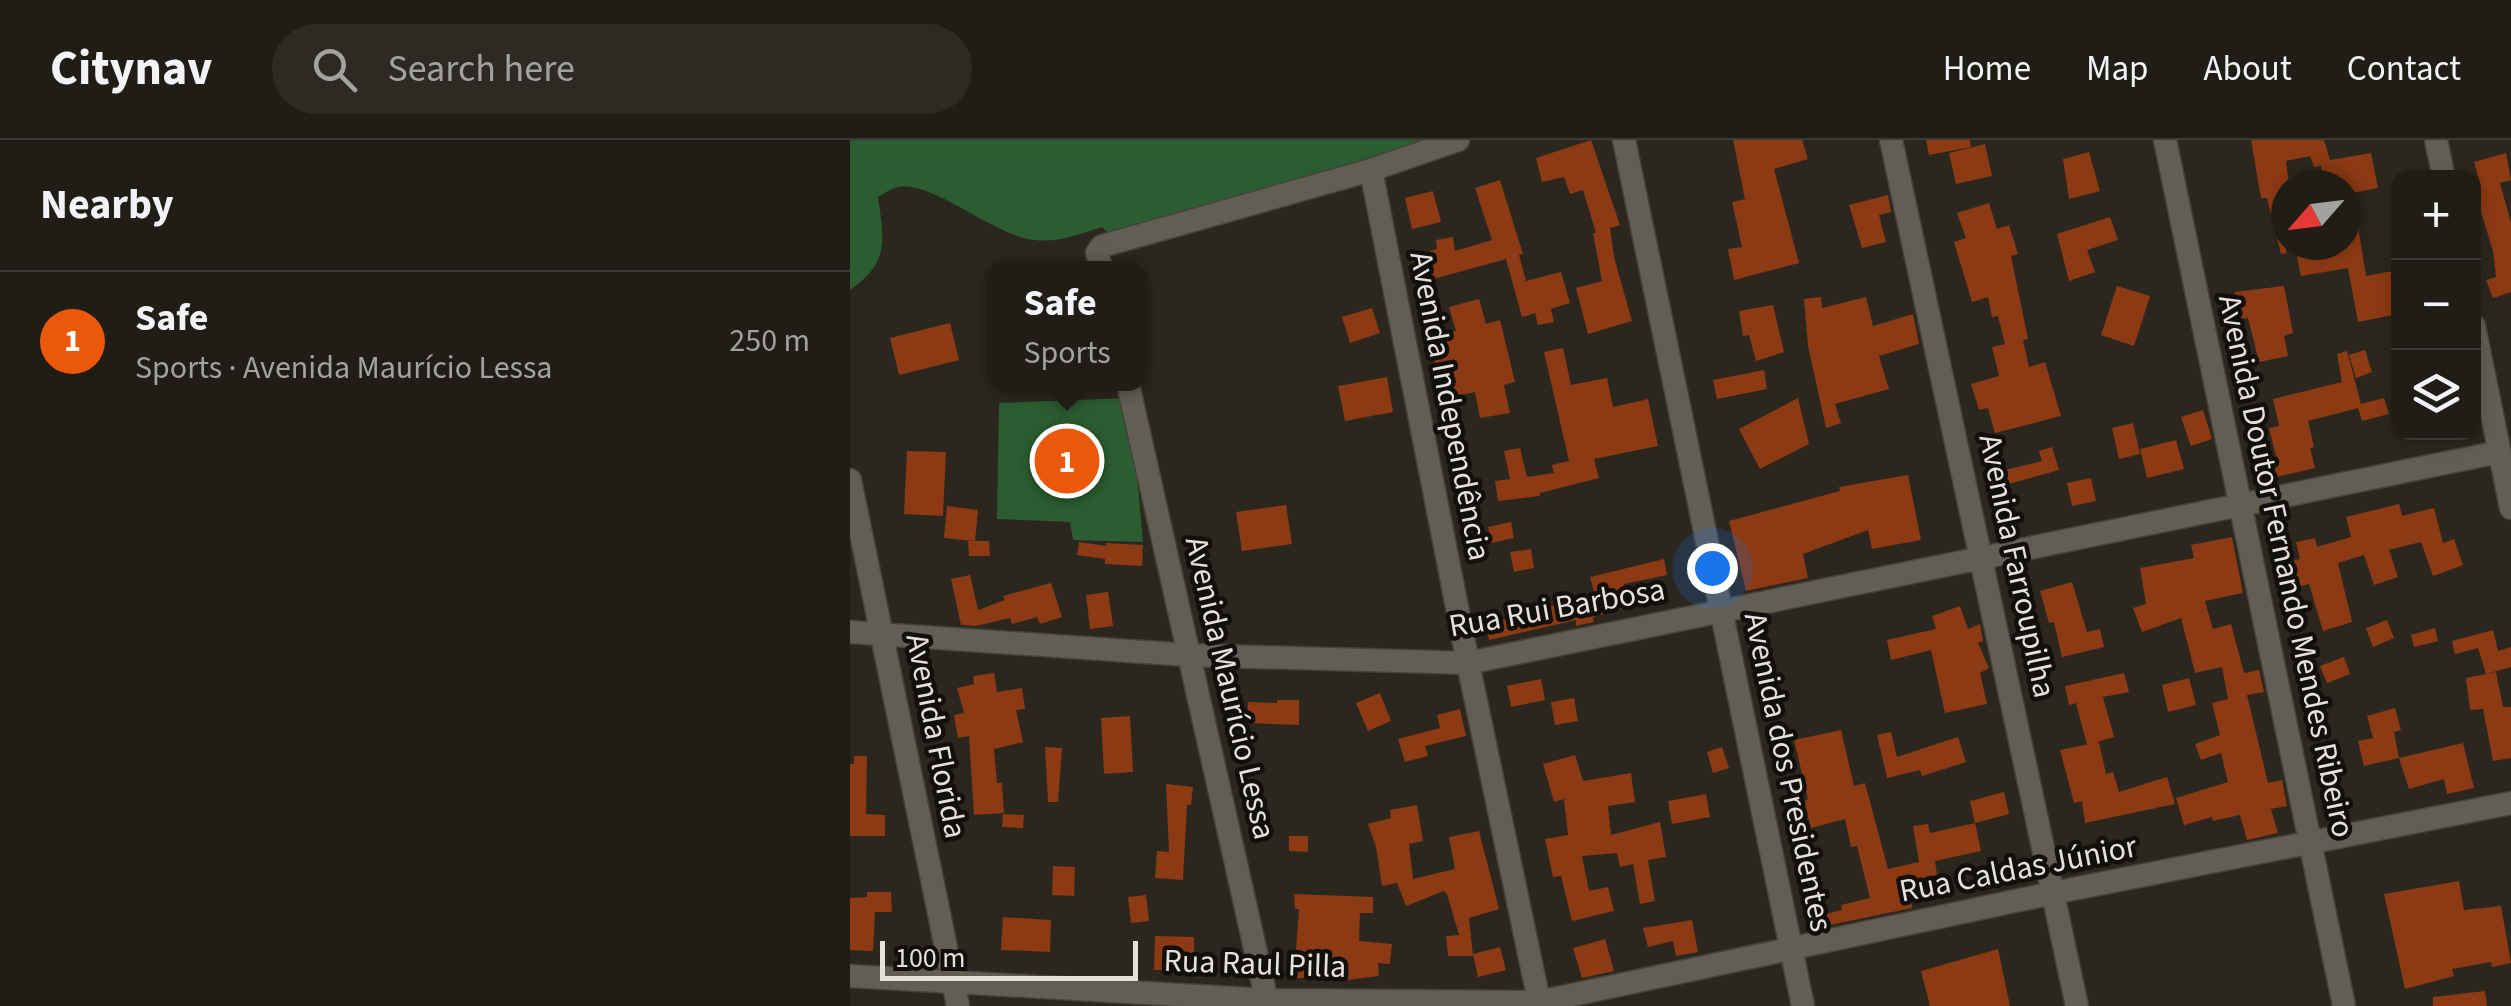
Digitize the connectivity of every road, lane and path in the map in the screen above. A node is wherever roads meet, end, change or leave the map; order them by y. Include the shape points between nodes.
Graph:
1 (1458, 140) edge
2 (1624, 140) edge
3 (1892, 140) edge
4 (2164, 140) edge
5 (2436, 140) edge
6 (1371, 170) junction
7 (2442, 170) edge
8 (1099, 258) edge
9 (2479, 350) edge
10 (1130, 391) edge
11 (2499, 452) junction
12 (850, 480) edge
13 (2241, 506) junction
14 (2511, 508) edge
15 (1982, 556) junction
16 (1722, 611) junction
17 (850, 632) edge
18 (882, 634) junction
19 (1188, 655) junction
20 (1468, 662) junction
21 (2511, 803) edge
22 (2310, 845) junction
23 (2053, 894) junction
24 (1791, 948) junction
25 (850, 976) edge
26 (952, 981) junction
27 (1267, 1003) edge
28 (1539, 1004) edge
29 (958, 1006) edge
30 (1803, 1006) edge
31 (2078, 1006) edge
32 (2344, 1006) edge

1 - 6 street
2 - 16 street, Avenida dos Presidentes
3 - 15 street, Avenida Farroupilha
4 - 13 street, Avenida Doutor Fernando Mendes Ribeiro
5 - 7 street
6 - 8 street
6 - 20 street, Avenida Independência
9 - 11 street
10 - 19 street, Avenida Maurício Lessa
11 - 13 street, Rua Rui Barbosa
11 - 14 street
12 - 18 street, Avenida Florida
13 - 15 street, Rua Rui Barbosa
13 - 22 street, Avenida Doutor Fernando Mendes Ribeiro
15 - 16 street, Rua Rui Barbosa
15 - 23 street, Avenida Farroupilha
16 - 20 street, Rua Rui Barbosa
16 - 24 street, Avenida dos Presidentes
17 - 18 street, Rua Rui Barbosa
18 - 19 street, Rua Rui Barbosa
18 - 26 street, Avenida Florida
19 - 20 street, Rua Rui Barbosa
19 - 27 street, Avenida Maurício Lessa
20 - 28 street, Avenida Independência
21 - 22 street, Rua Caldas Júnior
22 - 23 street, Rua Caldas Júnior
22 - 32 street, Avenida Doutor Fernando Mendes Ribeiro
23 - 24 street, Rua Caldas Júnior
23 - 31 street, Avenida Farroupilha
24 - 28 street, Rua Caldas Júnior
24 - 30 street, Avenida dos Presidentes
25 - 26 street, Rua Raul Pilla
26 - 27 street, Rua Raul Pilla
26 - 29 street, Avenida Florida
27 - 28 street, Rua Raul Pilla

